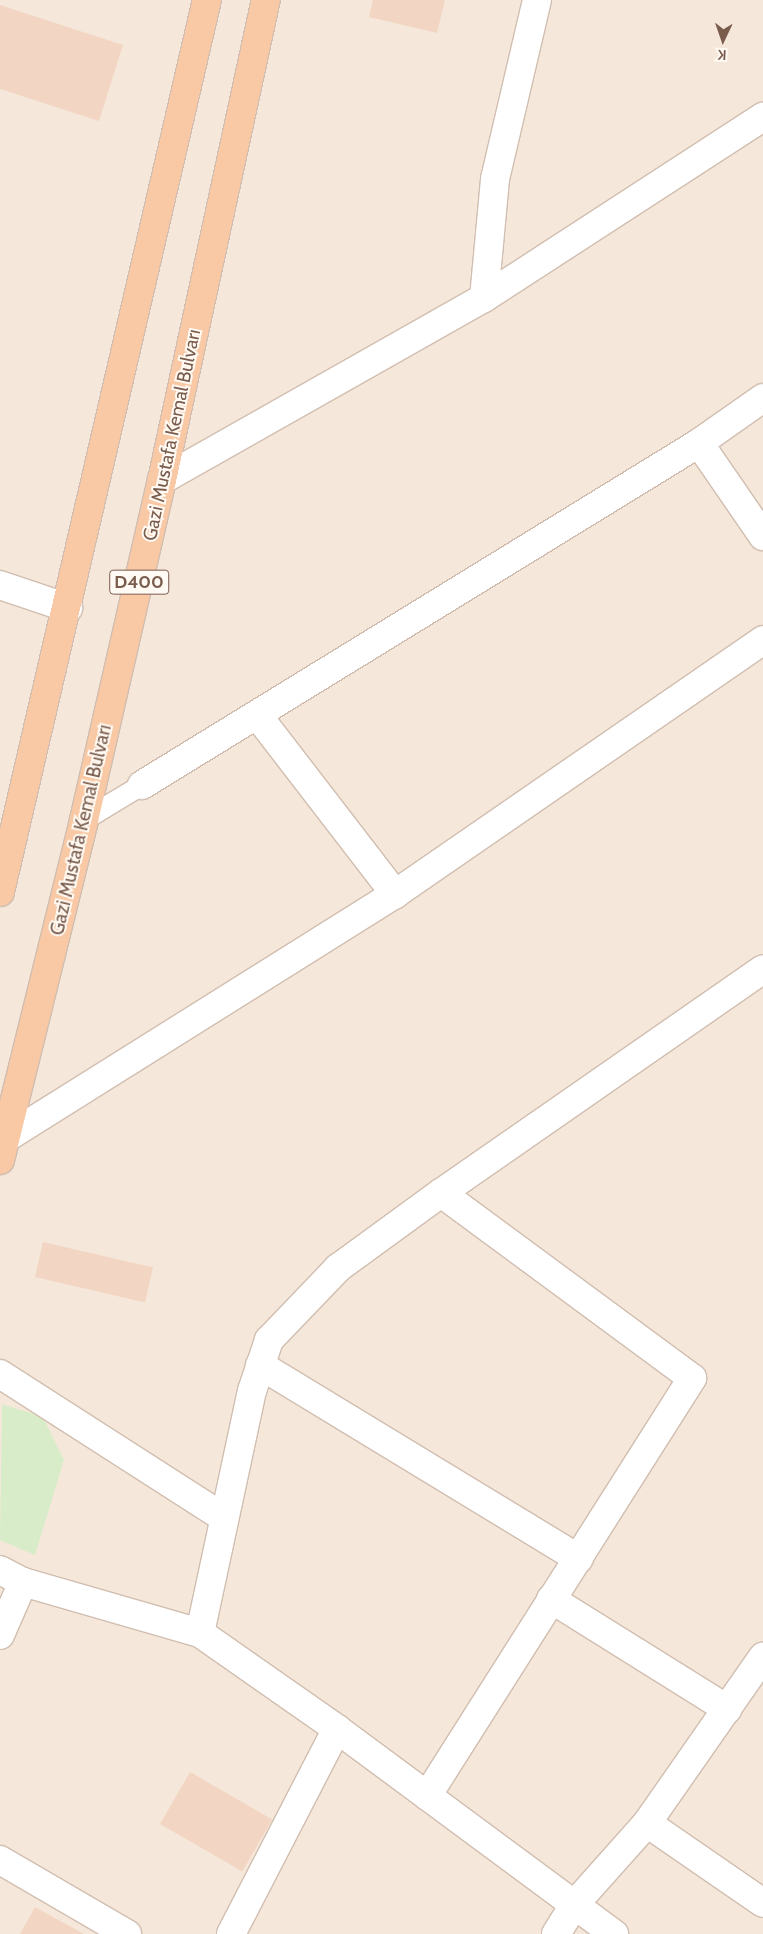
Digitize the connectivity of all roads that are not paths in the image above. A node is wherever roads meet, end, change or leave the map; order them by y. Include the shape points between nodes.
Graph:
1 (207, 0) edge
2 (266, 0) edge
3 (537, 0) edge
4 (763, 117) edge
5 (484, 298) junction
6 (763, 398) edge
7 (699, 443) junction
8 (162, 480) junction
9 (763, 536) edge
10 (0, 585) edge
11 (68, 608) junction
12 (763, 640) edge
13 (258, 716) junction
14 (142, 785) joint
15 (84, 820) junction
16 (1, 887) edge
17 (395, 894) junction
18 (762, 972) edge
19 (3, 1149) edge
20 (441, 1193) junction
21 (260, 1365) junction
22 (0, 1374) edge
23 (224, 1518) junction
24 (579, 1559) junction
25 (11, 1576) edge
26 (551, 1599) junction
27 (200, 1633) junction
28 (0, 1635) edge
29 (759, 1672) edge
30 (727, 1709) junction
31 (337, 1728) junction
32 (427, 1796) junction
33 (647, 1823) junction
34 (0, 1860) edge
35 (763, 1903) edge
36 (574, 1905) junction
37 (127, 1934) edge
38 (231, 1934) edge
39 (556, 1934) edge
40 (614, 1934) edge

1 - 11 highway
2 - 8 highway, Gazi Mustafa Kemal Bulvarı / D400
3 - 5 street via 495,179
4 - 5 street
5 - 8 street
6 - 7 street
7 - 9 street
7 - 13 street
8 - 15 highway, Gazi Mustafa Kemal Bulvarı / D400
10 - 11 street
11 - 16 highway
12 - 17 street
13 - 14 street
13 - 17 street
14 - 15 street
15 - 19 highway, Gazi Mustafa Kemal Bulvarı / D400
17 - 19 street
18 - 20 street
20 - 21 street via 338,1268 268,1340
20 - 24 street via 692,1378
21 - 23 street
21 - 24 street
22 - 23 street
23 - 27 street
24 - 26 street
25 - 27 street
25 - 28 street
26 - 30 street
26 - 32 street
27 - 31 street
29 - 30 street
30 - 33 street
31 - 32 street
31 - 38 street
32 - 36 street
33 - 35 street
33 - 36 street
34 - 37 street
36 - 39 street
36 - 40 street

